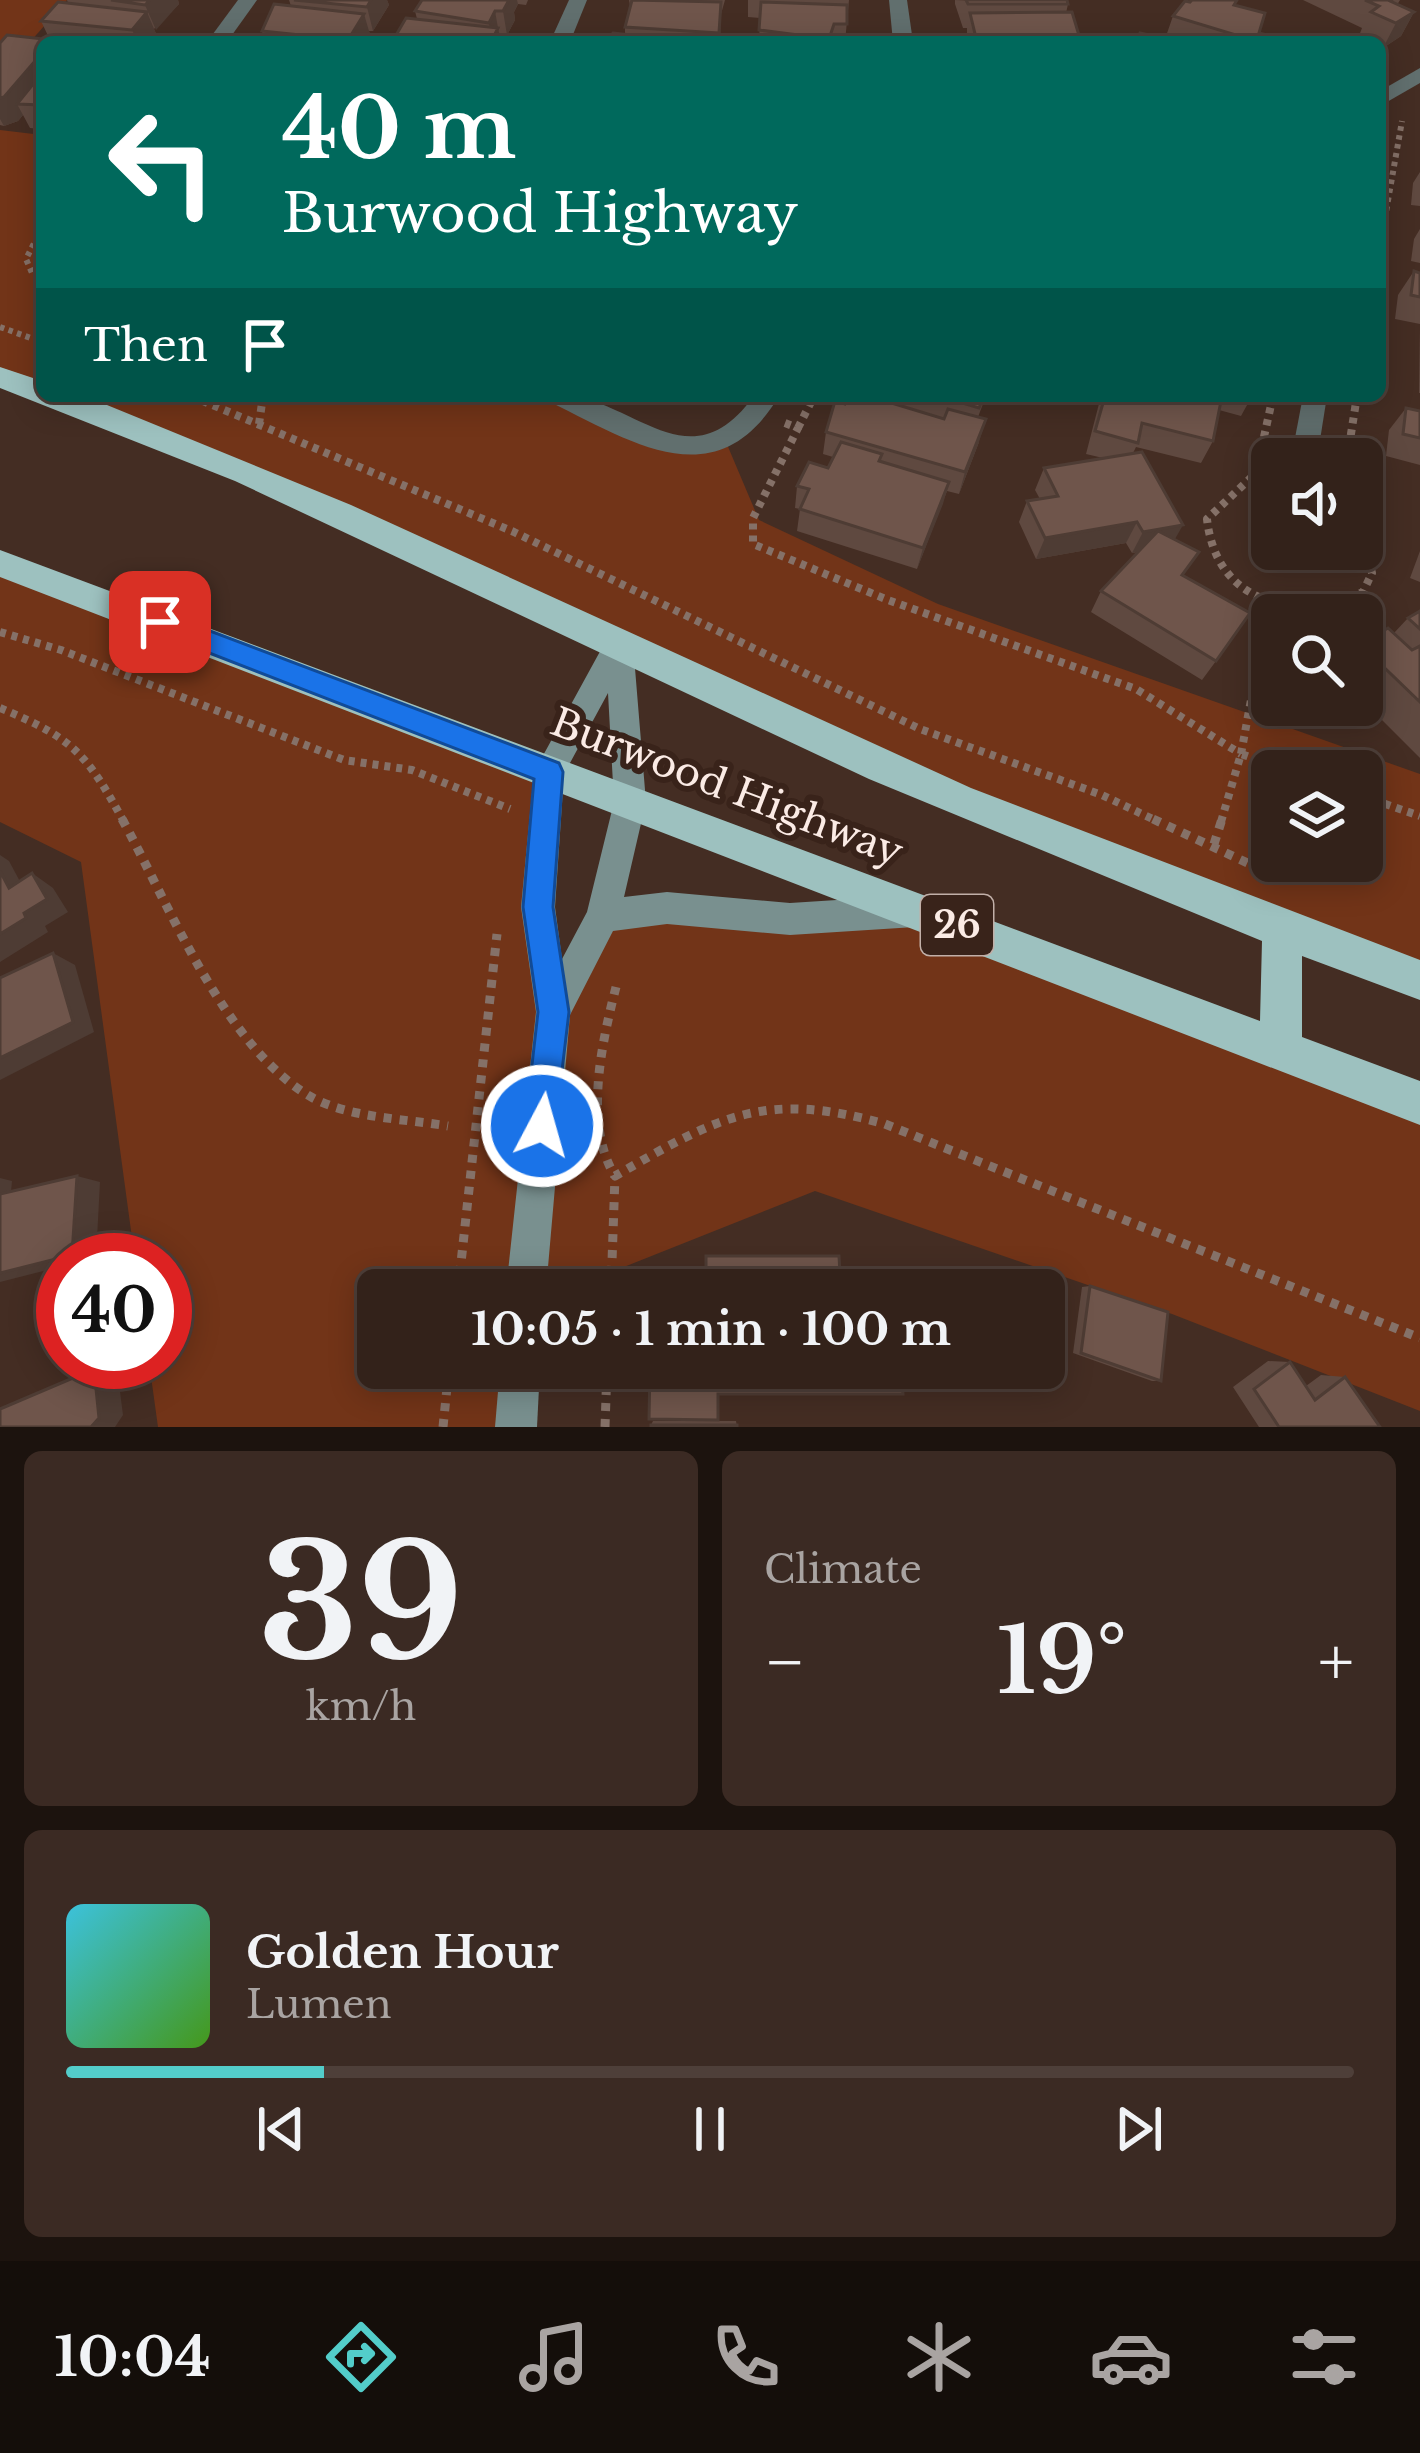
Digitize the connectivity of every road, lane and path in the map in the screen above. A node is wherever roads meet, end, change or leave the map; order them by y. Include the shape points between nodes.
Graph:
1 (248, 0) edge
2 (578, 0) edge
3 (898, 0) edge
4 (221, 36) edge
5 (563, 36) edge
6 (902, 36) edge
7 (1420, 74) edge
8 (1386, 96) edge
9 (1408, 113) dead end
10 (1386, 206) edge
11 (36, 240) edge
12 (36, 275) edge
13 (0, 327) edge
14 (36, 340) edge
15 (0, 376) edge
16 (36, 390) edge
17 (70, 402) edge
18 (205, 402) edge
19 (262, 402) edge
20 (572, 402) edge
21 (811, 402) edge
22 (1272, 402) edge
23 (1314, 402) edge
24 (1356, 402) edge
25 (772, 408) edge
26 (259, 424) junction
27 (798, 428) junction
28 (1308, 438) edge
29 (1350, 438) edge
30 (0, 563) edge
31 (1255, 594) edge
32 (0, 632) edge
33 (619, 644) junction
34 (1251, 702) edge
35 (0, 708) edge
36 (1241, 754) junction
37 (1251, 757) edge
38 (549, 772) junction
39 (630, 802) junction
40 (498, 803) junction
41 (1383, 803) edge
42 (511, 809) dead end
43 (1420, 816) edge
44 (503, 820) dead end
45 (1214, 844) junction
46 (1251, 865) edge
47 (921, 911) junction
48 (500, 914) dead end
49 (603, 916) junction
50 (1282, 930) junction
51 (622, 972) dead end
52 (1420, 980) edge
53 (554, 1012) junction
54 (1281, 1050) junction
55 (1420, 1103) edge
56 (448, 1126) dead end
57 (615, 1175) junction
58 (460, 1269) edge
59 (528, 1269) edge
60 (611, 1269) edge
61 (1420, 1338) edge
62 (447, 1389) edge
63 (519, 1389) edge
64 (606, 1389) edge
65 (443, 1427) edge
66 (516, 1427) edge
67 (605, 1427) edge

1 - 4 street
2 - 5 street
3 - 6 street
7 - 8 street
9 - 10 path
11 - 12 path via 26,260
13 - 14 path
15 - 16 highway
17 - 33 highway, Burwood Highway via 210,453
18 - 26 path
19 - 26 path
20 - 25 street via 668,445 693,448 735,438
21 - 27 path
22 - 31 path via 1256,473 1216,505 1206,533 1220,565
23 - 28 street
24 - 29 path
25 - 27 path
26 - 45 path via 514,532 920,729
27 - 36 path via 752,518 753,544 1136,689
30 - 38 highway, Burwood Highway / 26
32 - 40 path via 344,760 412,770
33 - 38 street
33 - 39 street
33 - 50 highway, Burwood Highway via 907,778
34 - 36 path
35 - 56 path via 47,727 90,760 236,1026 288,1080 350,1110
36 - 37 path
36 - 45 path
38 - 39 highway, Burwood Highway / 26
38 - 53 street via 538,907
39 - 47 highway, Burwood Highway / 26
39 - 49 street
40 - 42 path
40 - 44 path
41 - 43 path
45 - 46 path
47 - 49 street via 790,919 667,908
47 - 54 highway, Burwood Highway / 26
48 - 58 path
49 - 53 street
50 - 52 highway, Burwood Highway
50 - 54 highway
51 - 57 path via 605,1042 599,1145
53 - 59 street
54 - 55 highway, Burwood Highway / 26
57 - 60 path
57 - 61 path via 745,1110 823,1106
62 - 65 path
63 - 66 street
64 - 67 path

